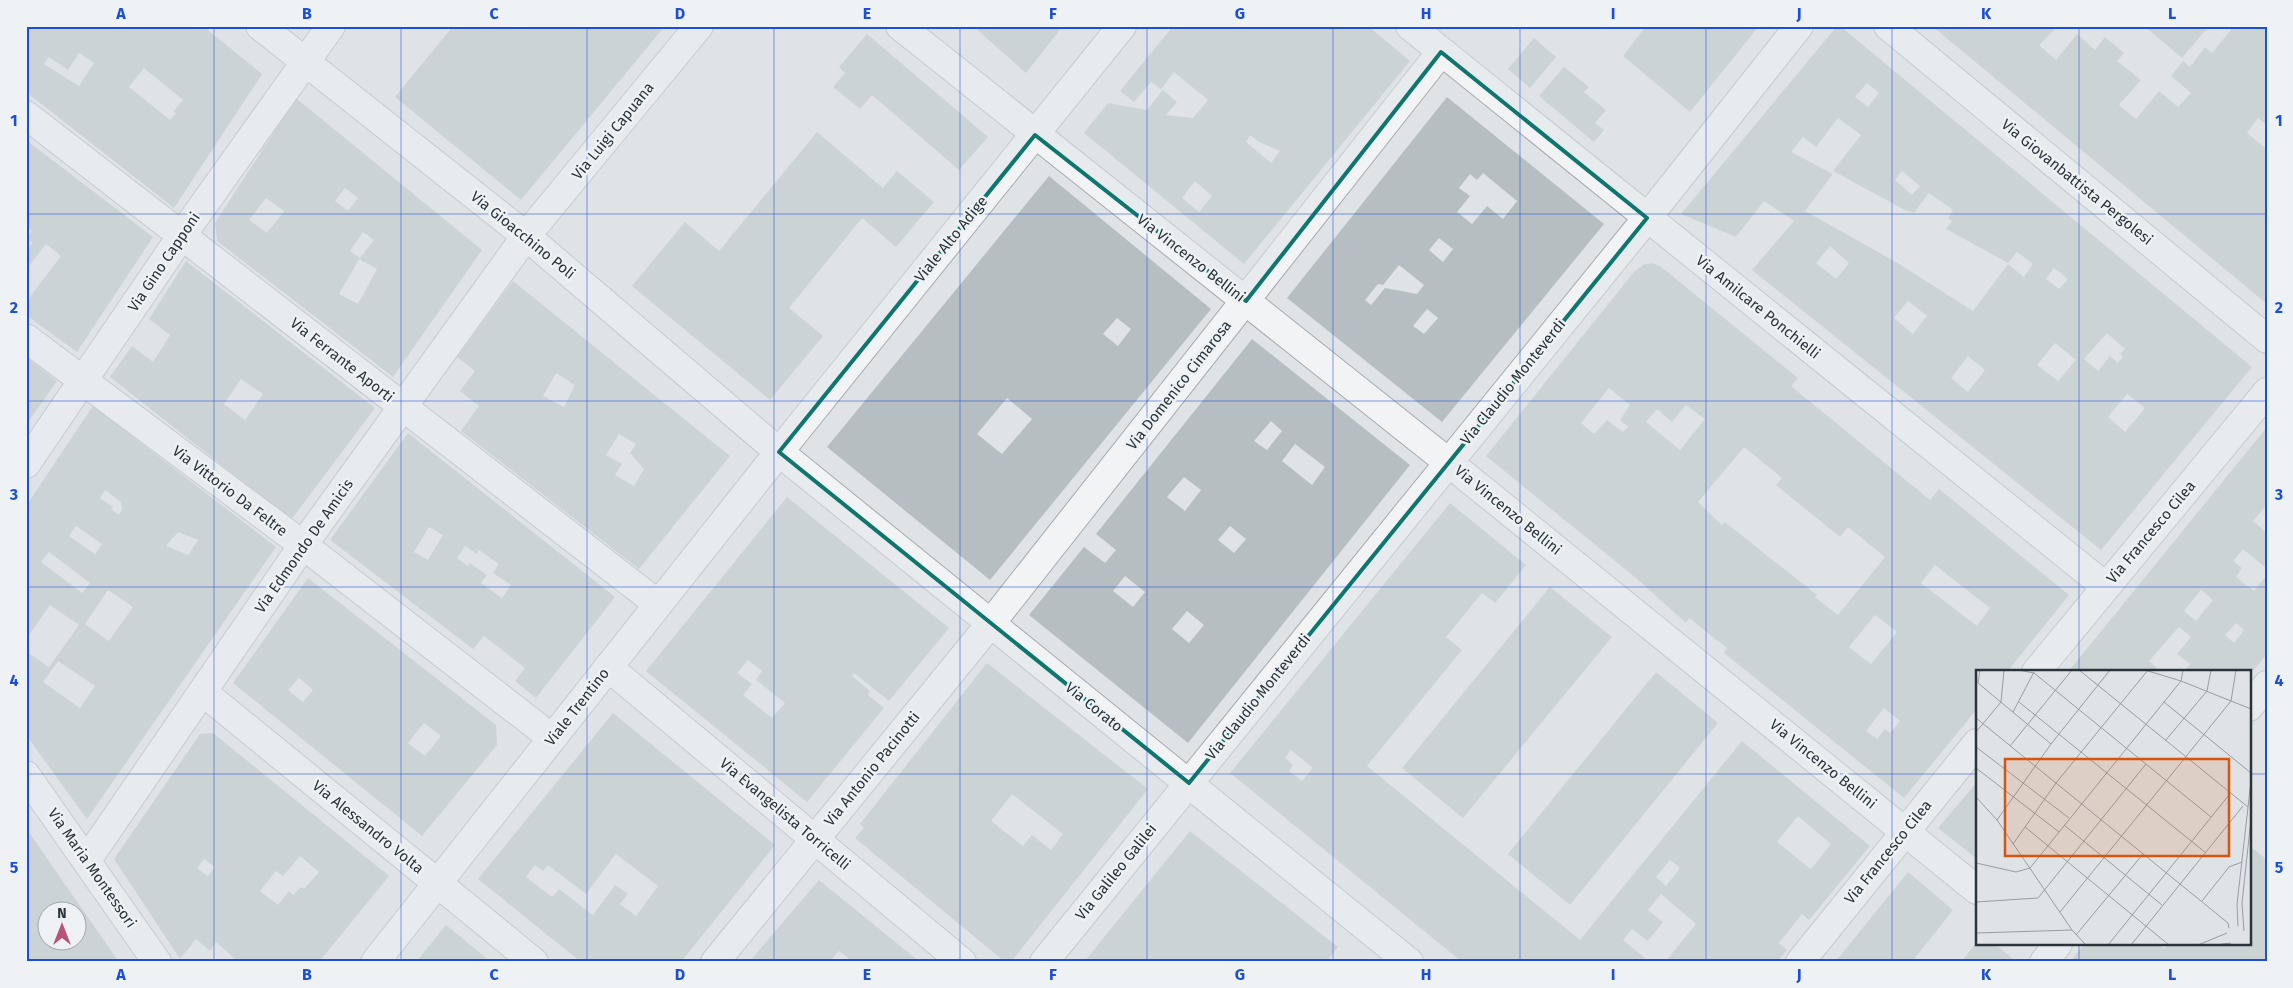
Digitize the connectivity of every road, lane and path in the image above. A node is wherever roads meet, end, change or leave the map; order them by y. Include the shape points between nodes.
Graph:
1 (260, 26) edge
2 (331, 26) edge
3 (699, 26) edge
4 (900, 26) edge
5 (1122, 26) edge
6 (1410, 26) edge
7 (1799, 26) edge
8 (1888, 26) edge
9 (1441, 52) junction
10 (304, 62) junction
11 (26, 115) edge
12 (1035, 135) junction
13 (1647, 218) junction
14 (182, 234) junction
15 (526, 236) junction
16 (1246, 301) junction
17 (26, 338) edge
18 (2267, 338) edge
19 (82, 382) junction
20 (2267, 392) edge
21 (403, 407) junction
22 (779, 452) junction
23 (1448, 462) junction
24 (26, 464) edge
25 (303, 545) junction
26 (2106, 587) junction
27 (658, 604) junction
28 (992, 623) junction
29 (608, 667) junction
30 (2038, 670) edge
31 (2267, 685) edge
32 (202, 692) junction
33 (2250, 706) edge
34 (552, 738) junction
35 (1976, 744) edge
36 (26, 776) edge
37 (1188, 783) junction
38 (1905, 831) junction
39 (815, 839) junction
40 (87, 860) junction
41 (437, 883) junction
42 (1976, 889) edge
43 (156, 962) edge
44 (375, 962) edge
45 (534, 962) edge
46 (715, 962) edge
47 (962, 962) edge
48 (1044, 962) edge
49 (1408, 962) edge
50 (1800, 962) edge

1 - 10 street, Via Gioacchino Poli
2 - 10 street, Via Gino Capponi
3 - 15 street, Via Luigi Capuana
4 - 12 street, Via Vincenzo Bellini
5 - 12 street, Viale Alto Adige
6 - 9 street, Via Amilcare Ponchielli
7 - 13 street, Via Claudio Monteverdi
8 - 18 street, Via Giovanbattista Pergolesi
9 - 13 street, Via Amilcare Ponchielli
9 - 16 street, Via Domenico Cimarosa
10 - 14 street, Via Gino Capponi
10 - 15 street, Via Gioacchino Poli
11 - 14 street, Via Ferrante Aporti
12 - 16 street, Via Vincenzo Bellini
12 - 22 street, Viale Alto Adige
13 - 23 street, Via Claudio Monteverdi
13 - 26 street, Via Amilcare Ponchielli
14 - 19 street, Via Gino Capponi
14 - 21 street, Via Ferrante Aporti
15 - 21 street, Via Edmondo De Amicis
15 - 22 street, Via Gioacchino Poli
16 - 23 street, Via Vincenzo Bellini
16 - 28 street, Via Domenico Cimarosa
17 - 19 street, Via Vittorio Da Feltre
19 - 24 street, Via Gino Capponi
19 - 25 street, Via Vittorio Da Feltre
20 - 26 street, Via Francesco Cilea
21 - 25 street, Via Edmondo De Amicis
21 - 27 street, Via Ferrante Aporti
22 - 27 street, Viale Trentino
22 - 28 street, Via Corato
23 - 37 street, Via Claudio Monteverdi
23 - 38 street, Via Vincenzo Bellini
25 - 32 street, Via Edmondo De Amicis
25 - 34 street, Via Vittorio Da Feltre
26 - 30 street, Via Francesco Cilea
27 - 29 street, Viale Trentino
28 - 37 street, Via Corato
28 - 39 street, Via Antonio Pacinotti
29 - 34 street, Viale Trentino
29 - 39 street, Via Evangelista Torricelli
31 - 33 street
32 - 40 street, Via Edmondo De Amicis
32 - 41 street, Via Alessandro Volta
34 - 41 street, Viale Trentino
35 - 38 street, Via Francesco Cilea
36 - 40 street, Via Maria Montessori
37 - 48 street, Via Galileo Galilei
37 - 49 street, Via Corato
38 - 42 street, Via Vincenzo Bellini
38 - 50 street, Via Francesco Cilea
39 - 46 street, Via Antonio Pacinotti
39 - 47 street, Via Evangelista Torricelli
40 - 43 street, Via Maria Montessori
41 - 44 street, Viale Trentino
41 - 45 street, Via Alessandro Volta

